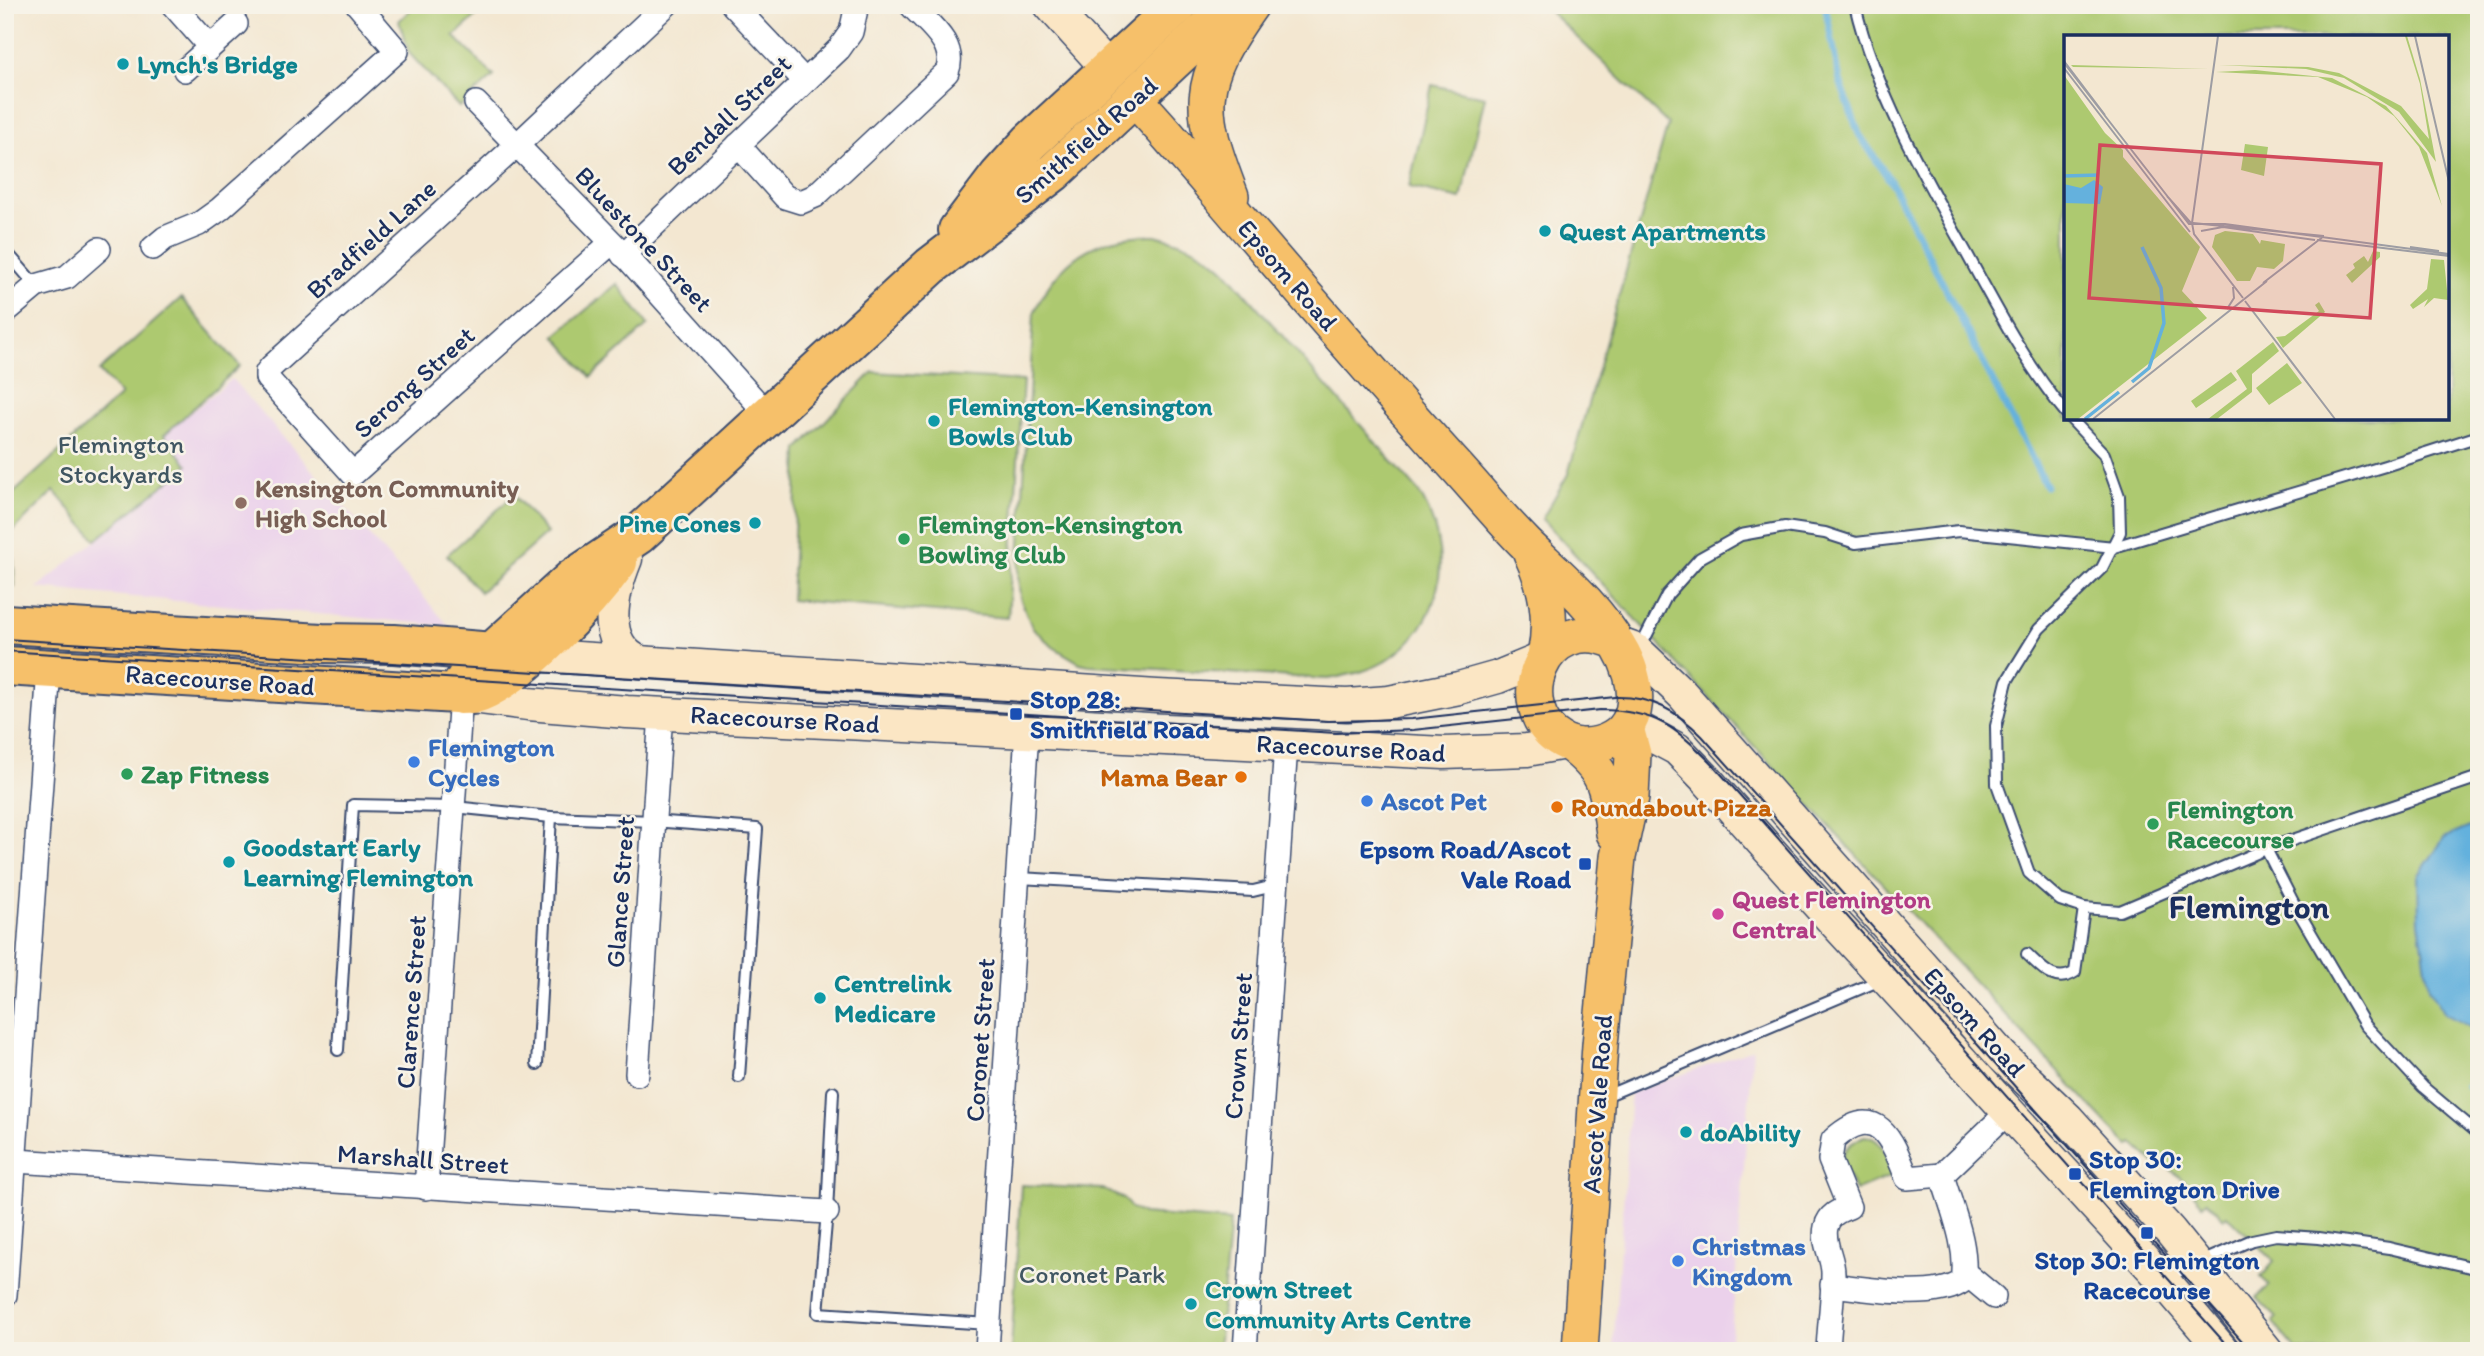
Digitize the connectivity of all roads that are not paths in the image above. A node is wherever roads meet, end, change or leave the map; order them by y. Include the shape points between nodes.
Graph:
1 (173, 5) edge
2 (358, 5) edge
3 (666, 5) edge
4 (733, 5) edge
5 (857, 5) edge
6 (911, 5) edge
7 (1050, 5) edge
8 (1178, 5) edge
9 (1233, 5) edge
10 (1251, 5) edge
11 (1855, 5) edge
12 (236, 24) dead end
13 (210, 47) junction
14 (1108, 69) junction
15 (184, 70) dead end
16 (805, 81) junction
17 (1134, 98) junction
18 (476, 103) dead end
19 (738, 145) junction
20 (516, 146) junction
21 (1241, 220) junction
22 (153, 248) dead end
23 (99, 249) dead end
24 (617, 249) junction
25 (5, 250) edge
26 (931, 265) junction
27 (36, 286) junction
28 (5, 312) edge
29 (267, 375) joint
30 (2064, 410) edge
31 (768, 415) junction
32 (2072, 420) edge
33 (2479, 436) edge
34 (635, 538) junction
35 (1526, 544) junction
36 (2114, 547) junction
37 (5, 624) edge
38 (44, 627) junction
39 (1624, 646) junction
40 (491, 652) junction
41 (532, 655) junction
42 (1544, 657) junction
43 (640, 662) junction
44 (5, 666) edge
45 (49, 669) junction
46 (1029, 687) junction
47 (461, 695) junction
48 (662, 713) junction
49 (1628, 726) junction
50 (1027, 732) junction
51 (1567, 743) junction
52 (1286, 746) junction
53 (2479, 777) edge
54 (454, 807) junction
55 (551, 817) junction
56 (653, 821) junction
57 (2266, 849) junction
58 (1618, 857) junction
59 (1018, 878) junction
60 (1278, 885) junction
61 (2084, 908) junction
62 (2027, 954) dead end
63 (1886, 977) junction
64 (338, 1050) dead end
65 (537, 1064) dead end
66 (637, 1074) dead end
67 (739, 1077) dead end
68 (833, 1092) dead end
69 (1596, 1100) junction
70 (2009, 1111) junction
71 (2479, 1134) edge
72 (15, 1161) junction
73 (1942, 1175) junction
74 (426, 1188) junction
75 (827, 1212) junction
76 (2194, 1263) junction
77 (6, 1265) edge
78 (2479, 1269) edge
79 (1965, 1273) junction
80 (2162, 1279) junction
81 (1832, 1285) junction
82 (5, 1296) edge
83 (1994, 1297) dead end
84 (989, 1324) junction
85 (987, 1351) edge
86 (1245, 1351) edge
87 (1580, 1351) edge
88 (1828, 1351) edge
89 (2223, 1351) edge
90 (2267, 1351) edge

1 - 13 street
2 - 22 street via 397,51 220,209
3 - 20 street, Bradfield Lane
4 - 16 street
5 - 16 street, Bendall Street via 846,41
6 - 19 street via 947,45 951,58 947,72 814,196 801,202 785,197
7 - 14 main road, Epsom Road
8 - 14 highway, Smithfield Road
9 - 17 highway, Smithfield Road
10 - 21 main road via 1217,61 1206,101 1211,140
11 - 30 lane via 1884,91 1950,223 2036,374
12 - 13 street
13 - 15 street
14 - 17 highway, Epsom Road
14 - 26 highway, Smithfield Road via 1014,159
16 - 19 street, Bendall Street
17 - 21 main road, Epsom Road
17 - 26 highway, Smithfield Road via 1034,189
18 - 20 street, Bluestone Street
19 - 24 street, Bendall Street
20 - 24 street, Bluestone Street
20 - 29 street, Bradfield Lane
21 - 35 main road, Epsom Road
23 - 27 street via 67,276
24 - 29 street, Serong Street via 353,474
24 - 31 street, Bluestone Street
25 - 27 lane
26 - 31 highway, Smithfield Road
27 - 28 street
31 - 34 highway, Smithfield Road
32 - 36 lane via 2104,454 2119,496 2120,532
33 - 36 lane
34 - 40 highway, Smithfield Road via 572,579
34 - 41 highway, Smithfield Road via 594,594
34 - 43 main road via 616,585 612,618 622,649
35 - 39 main road, Epsom Road
35 - 42 main road, Epsom Road via 1547,594 1549,628
36 - 39 lane via 1959,531 1856,543 1785,527 1741,535 1700,558
36 - 61 lane via 2102,568 2039,629 2007,681 1996,726 1997,784 2029,873 2060,900
37 - 38 highway, Racecourse Road
38 - 40 highway, Racecourse Road
38 - 45 highway
39 - 42 main road via 1594,635 1578,636 1556,645
39 - 49 main road via 1634,689 1634,711
39 - 76 main road, Epsom Road via 1682,694 2001,1056 2068,1119
40 - 41 highway, Racecourse Road
40 - 47 highway, Smithfield Road via 467,675
41 - 43 main road, Racecourse Road
41 - 47 highway, Smithfield Road via 493,686
42 - 46 main road, Racecourse Road via 1474,684 1374,704
42 - 51 main road via 1536,682 1537,708 1546,727
43 - 46 main road, Racecourse Road
44 - 45 highway, Racecourse Road
45 - 47 highway, Racecourse Road
45 - 72 street
46 - 50 main road
47 - 48 main road, Racecourse Road
47 - 54 street, Clarence Street
48 - 50 main road, Racecourse Road
48 - 56 street, Glance Street
49 - 51 main road via 1595,745
49 - 58 main road, Ascot Vale Road via 1633,762
49 - 63 main road, Epsom Road via 1677,749
50 - 52 main road, Racecourse Road
50 - 59 street, Coronet Street
51 - 52 main road, Racecourse Road via 1527,751 1444,753
51 - 58 main road, Ascot Vale Road via 1592,762 1605,783
52 - 60 street, Crown Street
53 - 57 lane
54 - 55 lane
54 - 64 lane via 353,805
54 - 74 street, Clarence Street
55 - 56 lane
55 - 65 lane
56 - 66 street, Glance Street
56 - 67 lane via 757,829
57 - 61 lane via 2120,911
57 - 71 lane via 2365,1025 2423,1087
58 - 69 main road, Ascot Vale Road
59 - 60 lane via 1253,891
59 - 84 street, Coronet Street
60 - 86 street, Crown Street
61 - 62 lane via 2075,972 2053,977
63 - 69 lane
63 - 70 main road, Epsom Road
68 - 75 lane
69 - 87 main road, Ascot Vale Road
70 - 73 street
70 - 80 main road, Epsom Road
72 - 74 street, Marshall Street
72 - 77 street
73 - 79 street
73 - 81 street via 1908,1178 1893,1143 1875,1126 1852,1126 1833,1140 1830,1160 1849,1207 1835,1212 1826,1229
74 - 75 street, Marshall Street
75 - 84 lane via 818,1313
76 - 78 lane via 2276,1235 2389,1248
76 - 80 lane
76 - 90 main road, Epsom Road
77 - 82 street
79 - 81 street via 1954,1288 1926,1292
79 - 83 street
80 - 89 main road, Epsom Road
81 - 88 street
84 - 85 street, Coronet Street

